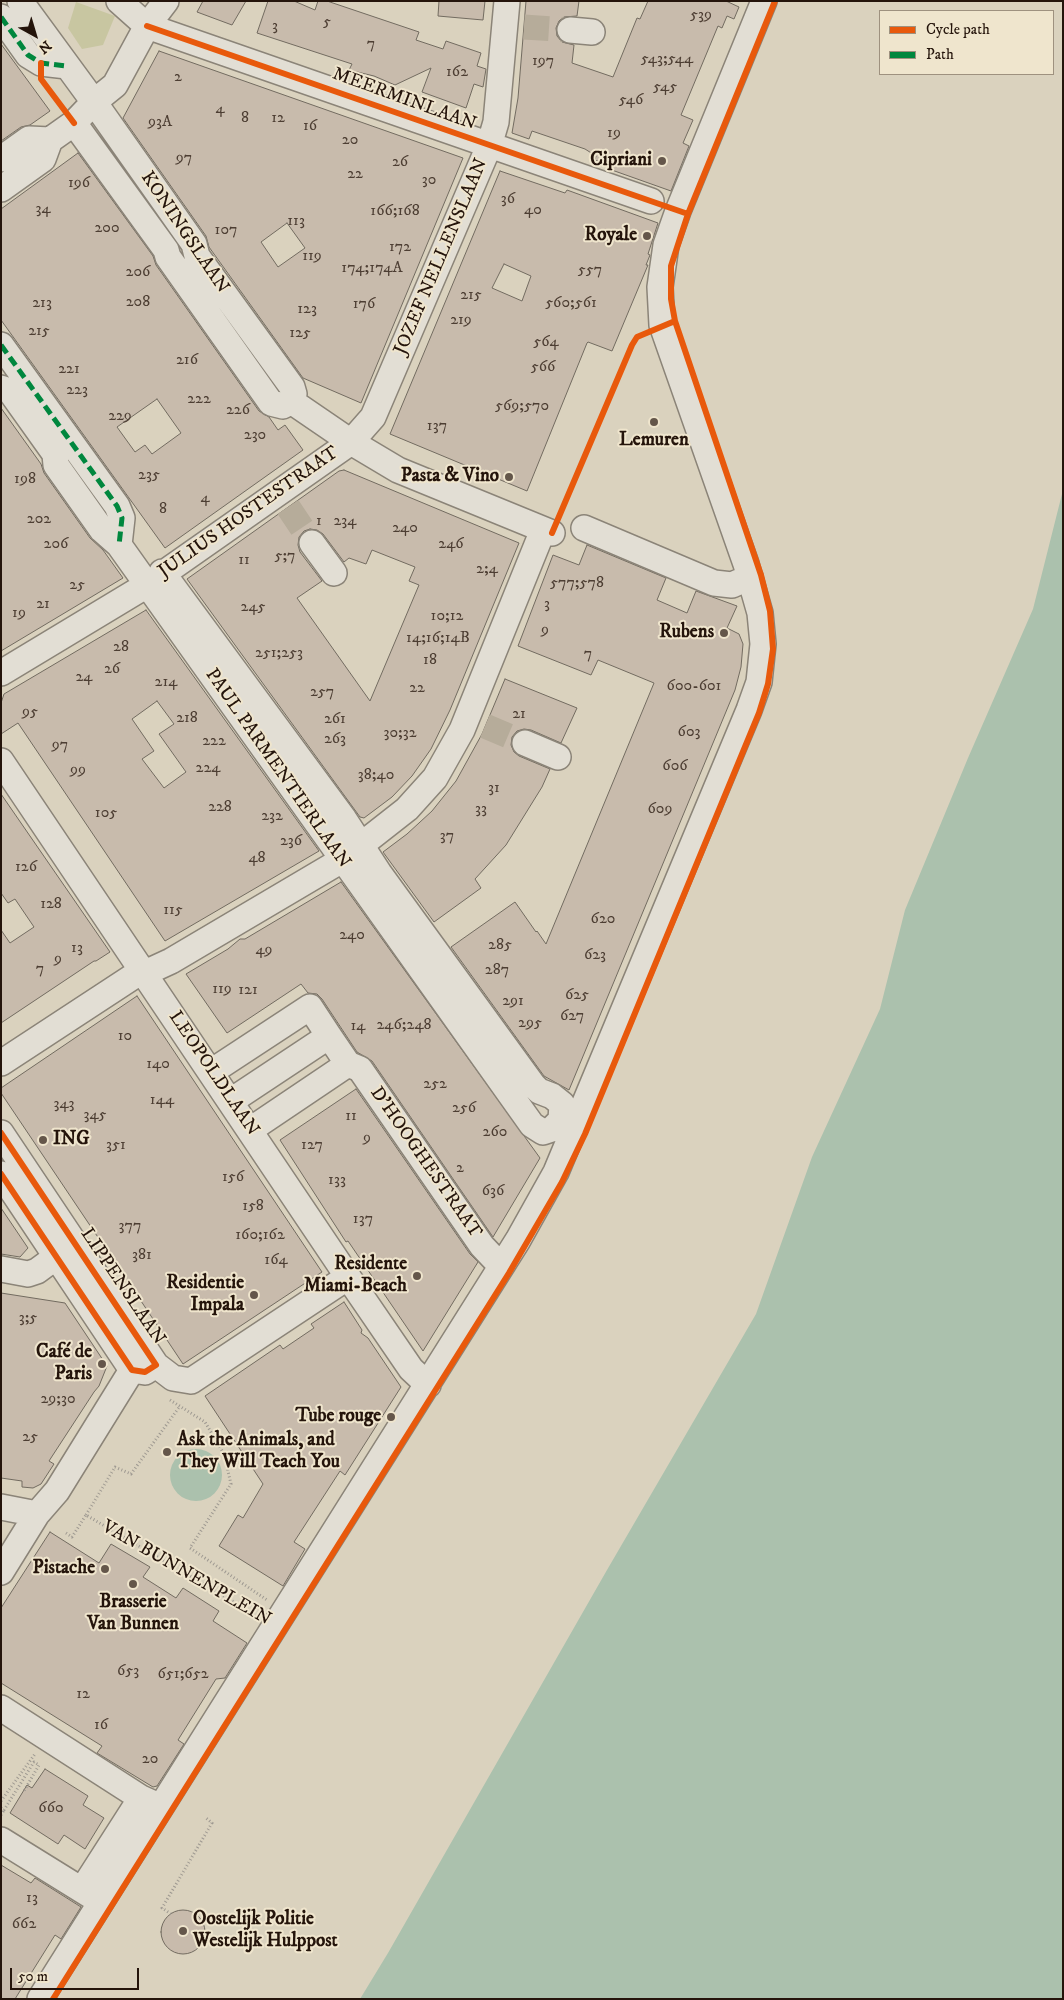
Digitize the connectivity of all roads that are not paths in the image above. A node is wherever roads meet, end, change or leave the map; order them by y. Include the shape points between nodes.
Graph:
1 (20, 1) edge
2 (119, 1) edge
3 (154, 1) edge
4 (166, 1) edge
5 (507, 1) edge
6 (764, 1) edge
7 (1, 18) edge
8 (147, 26) junction
9 (67, 66) junction
10 (94, 102) junction
11 (74, 123) junction
12 (50, 140) junction
13 (489, 146) junction
14 (1, 159) edge
15 (1, 189) edge
16 (651, 201) dead end
17 (1, 345) edge
18 (1, 388) edge
19 (291, 401) junction
20 (351, 442) junction
21 (584, 528) dead end
22 (312, 543) tunnel mouth
23 (119, 546) junction
24 (334, 573) dead end
25 (750, 577) junction
26 (154, 578) junction
27 (1, 673) edge
28 (525, 743) tunnel mouth
29 (558, 757) dead end
30 (1, 761) edge
31 (362, 845) junction
32 (342, 860) junction
33 (144, 972) junction
34 (329, 1036) junction
35 (1, 1063) edge
36 (348, 1064) junction
37 (211, 1072) junction
38 (231, 1101) junction
39 (568, 1124) junction
40 (250, 1130) junction
41 (1, 1133) edge
42 (1, 1174) edge
43 (56, 1257) junction
44 (501, 1266) junction
45 (1, 1269) edge
46 (348, 1277) junction
47 (156, 1364) junction
48 (132, 1370) junction
49 (428, 1385) junction
50 (1, 1507) edge
51 (37, 1514) junction
52 (1, 1572) edge
53 (1, 1708) edge
54 (151, 1803) junction
55 (1, 1840) edge
56 (92, 1896) junction
57 (40, 1999) edge

1 - 9 street, KONINGSLAAN
2 - 8 street
3 - 8 street
4 - 8 street
5 - 13 street, JOZEF NELLENSLAAN via 515,26
6 - 25 street via 678,211 666,245 660,287 666,338
7 - 9 street via 28,55 41,63
8 - 10 street via 115,85
8 - 13 street, MEERMINLAAN
9 - 10 street, KONINGSLAAN
10 - 11 street
10 - 19 street, KONINGSLAAN via 194,244 197,256 292,387
11 - 12 street
11 - 19 street, KONINGSLAAN via 271,403 283,406
12 - 14 street via 29,139
12 - 15 street via 42,160
13 - 16 street, MEERMINLAAN
13 - 20 street, JOZEF NELLENSLAAN via 373,417
17 - 23 street via 117,506 122,518
18 - 23 street, PAUL PARMENTIERLAAN via 10,392 102,530
19 - 20 street
20 - 26 street, JULIUS HOSTESTRAAT via 283,500
20 - 31 street via 398,470 548,531 476,722 462,730 435,778 406,809
21 - 25 street via 714,583 732,585
22 - 24 street
23 - 26 street, PAUL PARMENTIERLAAN
25 - 39 street via 760,613 759,682 725,771
26 - 27 street, JULIUS HOSTESTRAAT
26 - 31 street, PAUL PARMENTIERLAAN
26 - 32 street, PAUL PARMENTIERLAAN
28 - 29 street
30 - 33 street, LEOPOLDLAAN
31 - 32 street
31 - 39 street, PAUL PARMENTIERLAAN via 533,1085 562,1104
32 - 33 street via 171,961
32 - 39 street, PAUL PARMENTIERLAAN via 532,1126 543,1132
33 - 35 street
33 - 37 street, LEOPOLDLAAN
34 - 36 street, D'HOOGHESTRAAT
34 - 37 street, D'HOOGHESTRAAT via 310,1007
34 - 38 street
36 - 40 street
36 - 44 street, D'HOOGHESTRAAT via 360,1069 482,1246
37 - 38 street, LEOPOLDLAAN
38 - 40 street, LEOPOLDLAAN
39 - 44 street via 556,1172
40 - 46 street, LEOPOLDLAAN
41 - 47 street, LIPPENSLAAN
42 - 43 street, LIPPENSLAAN
43 - 45 street via 28,1274
43 - 48 street, LIPPENSLAAN
44 - 49 street
46 - 47 street via 191,1381 173,1378
46 - 49 street, LEOPOLDLAAN via 411,1369
47 - 48 street, LIPPENSLAAN via 145,1372
48 - 51 street via 57,1491
49 - 54 street via 275,1626
50 - 51 street
51 - 52 street
53 - 54 street
54 - 56 street
55 - 56 street
56 - 57 street

